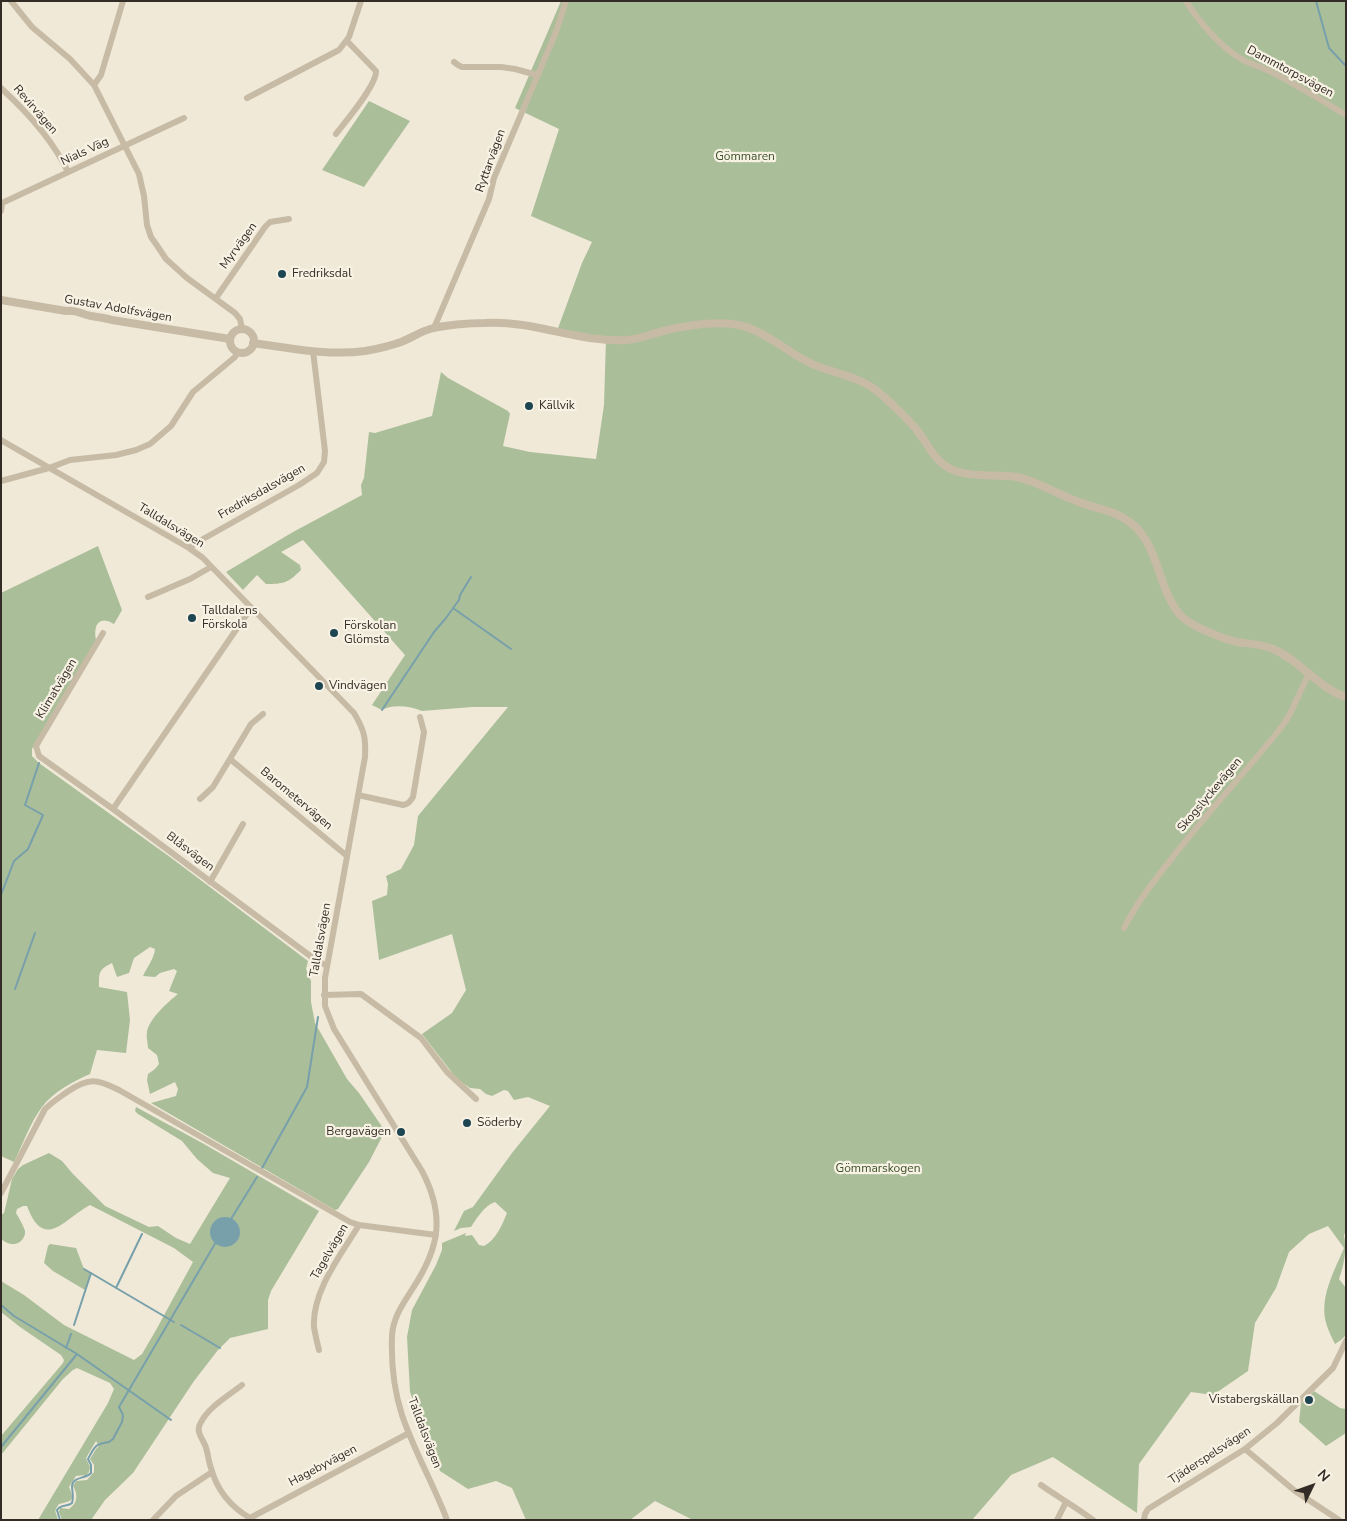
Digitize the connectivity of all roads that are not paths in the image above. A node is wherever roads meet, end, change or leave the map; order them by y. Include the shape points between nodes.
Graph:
1 (11, 1) edge
2 (123, 1) edge
3 (361, 1) edge
4 (566, 1) edge
5 (1186, 1) edge
6 (347, 41) junction
7 (454, 62) dead end
8 (537, 75) junction
9 (94, 85) junction
10 (1, 88) edge
11 (247, 98) dead end
12 (1346, 116) edge
13 (184, 118) dead end
14 (336, 134) dead end
15 (126, 146) junction
16 (68, 172) junction
17 (2, 203) edge
18 (1, 212) edge
19 (289, 219) dead end
20 (216, 298) junction
21 (1, 300) edge
22 (434, 328) junction
23 (242, 329) junction
24 (230, 339) junction
25 (253, 343) junction
26 (313, 351) junction
27 (237, 352) junction
28 (1, 440) edge
29 (49, 468) junction
30 (1, 481) edge
31 (189, 548) junction
32 (211, 567) junction
33 (148, 597) dead end
34 (251, 608) junction
35 (103, 633) dead end
36 (1309, 673) junction
37 (1346, 697) edge
38 (263, 714) dead end
39 (420, 717) dead end
40 (39, 756) joint
41 (230, 759) junction
42 (358, 795) junction
43 (200, 799) dead end
44 (113, 809) junction
45 (243, 824) dead end
46 (347, 856) junction
47 (210, 882) junction
48 (1124, 928) dead end
49 (327, 966) junction
50 (324, 995) junction
51 (476, 1099) dead end
52 (1, 1193) edge
53 (359, 1225) junction
54 (436, 1235) junction
55 (1346, 1341) edge
56 (319, 1350) dead end
57 (242, 1385) dead end
58 (409, 1433) junction
59 (1245, 1449) junction
60 (212, 1472) junction
61 (1041, 1485) dead end
62 (1066, 1502) junction
63 (251, 1519) edge
64 (153, 1520) edge
65 (448, 1520) edge
66 (1057, 1520) edge
67 (1093, 1520) edge
68 (1144, 1520) edge
69 (1339, 1520) edge

1 - 9 street via 32,27 70,59
2 - 9 street via 103,69
3 - 6 street
4 - 8 street, Ryttarvägen
5 - 12 street, Dammtorpsvägen via 1205,27 1234,54 1279,76
6 - 11 street via 333,54
6 - 14 street via 376,72 376,77
7 - 8 street via 462,67 508,68
8 - 22 street, Ryttarvägen
9 - 15 street
10 - 16 street, Revirvägen via 36,125
13 - 15 street, Nials Väg
15 - 16 street, Nials Väg
15 - 20 street via 141,182 147,225 153,240 181,273
16 - 17 street, Nials Väg
17 - 18 street, Nials Väg
19 - 20 street, Myrvägen via 270,222 265,227
20 - 23 street via 236,313
21 - 24 street, Gustav Adolfsvägen via 76,310 112,320
22 - 26 street via 396,344 365,351
22 - 36 street via 511,322 623,340 694,325 730,324 751,328 812,364 870,386 911,424 936,457 950,469 1024,479 1126,519 1148,543 1172,604 1183,618 1227,639 1275,649
23 - 24 street via 236,330
23 - 25 street via 252,336
24 - 27 street via 232,348
25 - 26 street
25 - 27 street via 250,350
26 - 31 street, Fredriksdalsvägen via 325,451 321,468 299,485
27 - 29 street via 235,358 193,392 171,426 150,444 116,455 78,458
28 - 29 street, Talldalsvägen
29 - 30 street
29 - 31 street, Talldalsvägen
31 - 32 street, Talldalsvägen
32 - 33 street
32 - 34 street, Talldalsvägen
34 - 42 street, Talldalsvägen via 359,721 366,745
34 - 44 street
35 - 40 street, Klimatvägen via 36,746
36 - 37 street
36 - 48 street, Skogslyckevägen via 1280,729 1181,846
38 - 41 street via 251,724
39 - 42 street via 424,732 410,801 403,805
40 - 44 street, Blåsvägen
41 - 43 street via 214,787
41 - 46 street, Barometervägen
42 - 46 street, Talldalsvägen
44 - 47 street, Blåsvägen
45 - 47 street
46 - 49 street, Talldalsvägen
47 - 49 street, Blåsvägen
49 - 50 street, Talldalsvägen
50 - 51 street via 361,994 421,1038 447,1072
50 - 54 street, Talldalsvägen via 334,1029 429,1186 435,1204
52 - 53 street via 45,1109 82,1082 97,1081 119,1090
53 - 54 street
53 - 56 street, Tagelvägen via 317,1300 314,1326
54 - 58 street, Talldalsvägen via 428,1262 400,1308 393,1328 395,1382
55 - 59 street, Tjäderspelsvägen via 1333,1368
57 - 60 street via 211,1410 198,1428
58 - 63 street, Hagebyvägen
58 - 65 street, Talldalsvägen
59 - 68 street, Tjäderspelsvägen via 1148,1509
59 - 69 street via 1295,1491
60 - 63 street via 228,1501
60 - 64 street via 181,1492
61 - 62 street
62 - 66 street
62 - 67 street

